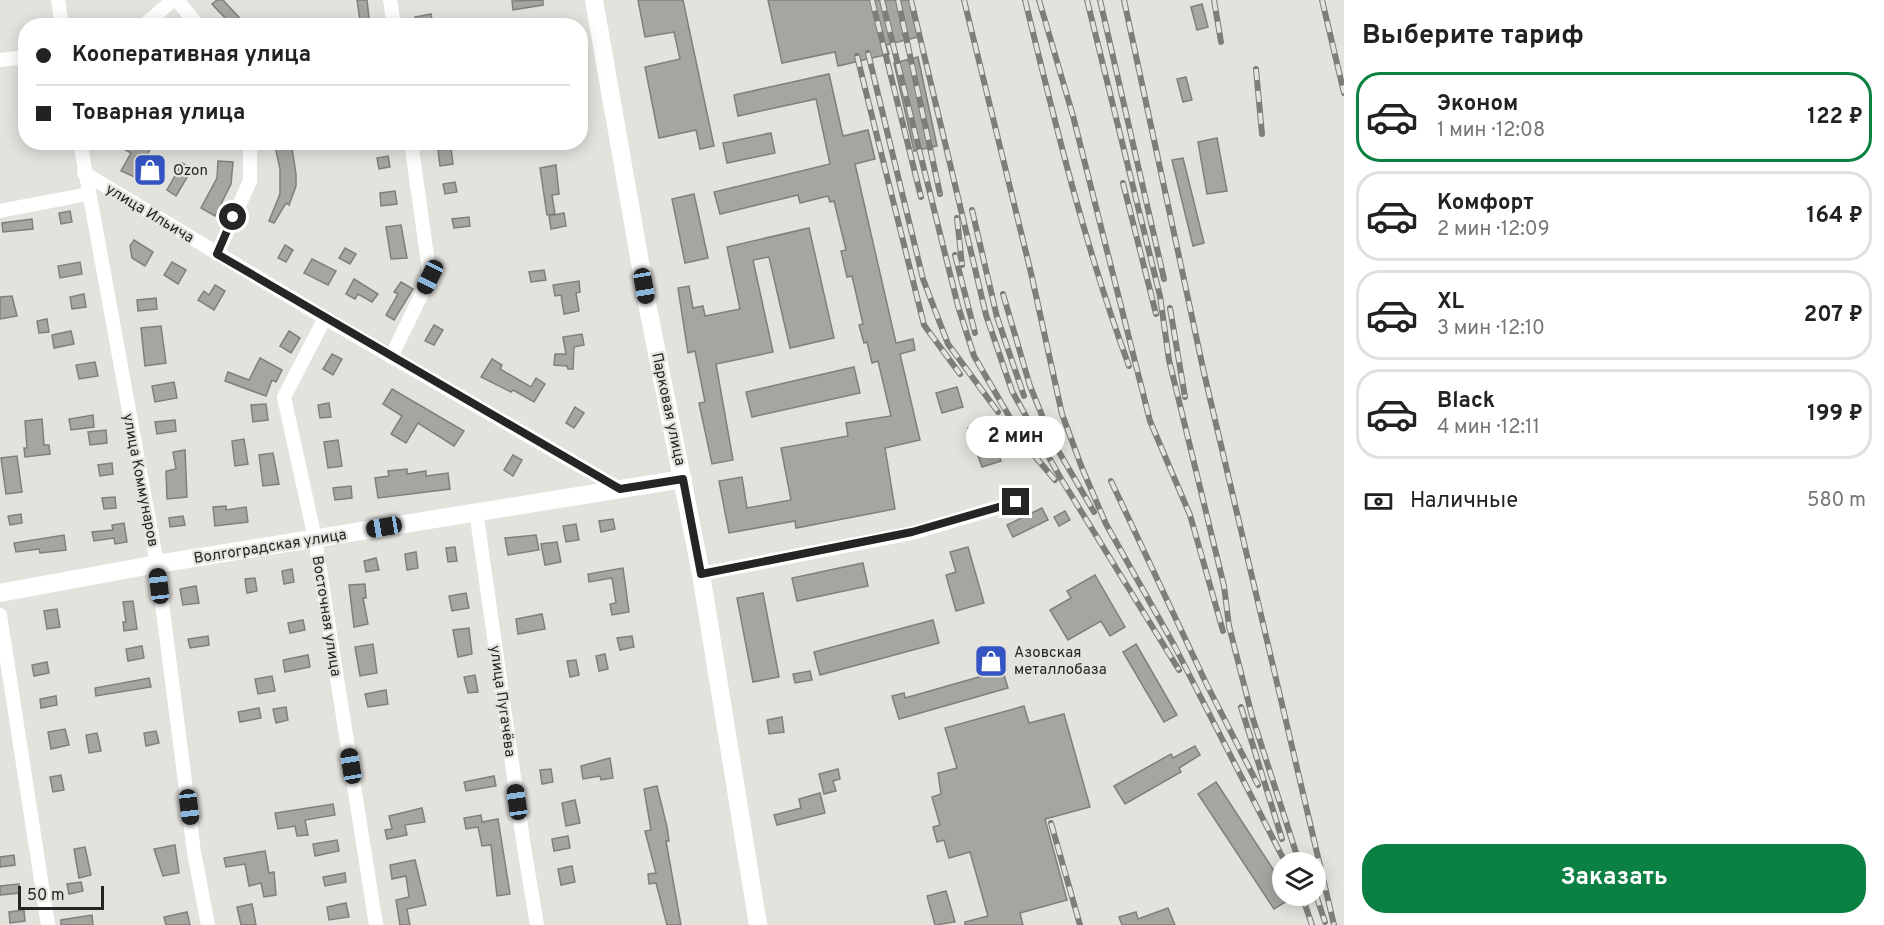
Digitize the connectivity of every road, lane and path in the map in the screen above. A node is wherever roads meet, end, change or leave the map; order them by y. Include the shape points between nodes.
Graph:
1 (58, 0) edge
2 (175, 0) edge
3 (390, 0) edge
4 (594, 0) edge
5 (61, 18) edge
6 (153, 18) edge
7 (191, 18) edge
8 (393, 18) edge
9 (18, 58) edge
10 (0, 60) edge
11 (81, 150) edge
12 (250, 150) edge
13 (412, 150) edge
14 (84, 173) junction
15 (88, 194) junction
16 (0, 211) edge
17 (217, 254) junction
18 (325, 318) junction
19 (391, 357) junction
20 (683, 479) junction
21 (620, 489) junction
22 (1016, 502) dead end
23 (476, 511) junction
24 (315, 539) junction
25 (157, 564) junction
26 (701, 574) junction
27 (0, 593) edge
28 (0, 615) edge
29 (48, 925) edge
30 (208, 925) edge
31 (376, 925) edge
32 (537, 925) edge
33 (758, 925) edge

1 - 5 street
2 - 6 street
2 - 7 street
3 - 8 street
4 - 20 main road, Парковая улица via 648,308
9 - 10 street
11 - 14 street, улица Коммунаров
12 - 17 street via 250,181
13 - 19 street via 430,277
14 - 15 street, улица Коммунаров
14 - 17 street, улица Ильича
15 - 16 street
15 - 25 street, улица Коммунаров
17 - 18 street, улица Ильича
18 - 19 street, улица Ильича
18 - 24 street, Восточная улица via 284,397
19 - 21 street, улица Ильича
20 - 21 main road, Волгоградская улица
20 - 26 main road, Парковая улица
21 - 23 main road, Волгоградская улица
22 - 26 street via 912,532
23 - 24 main road, Волгоградская улица
23 - 32 street, улица Пугачёва
24 - 25 main road, Волгоградская улица
24 - 31 street, Восточная улица
25 - 27 main road, Волгоградская улица
25 - 30 street, улица Коммунаров via 194,852
26 - 33 main road, Парковая улица
28 - 29 street

